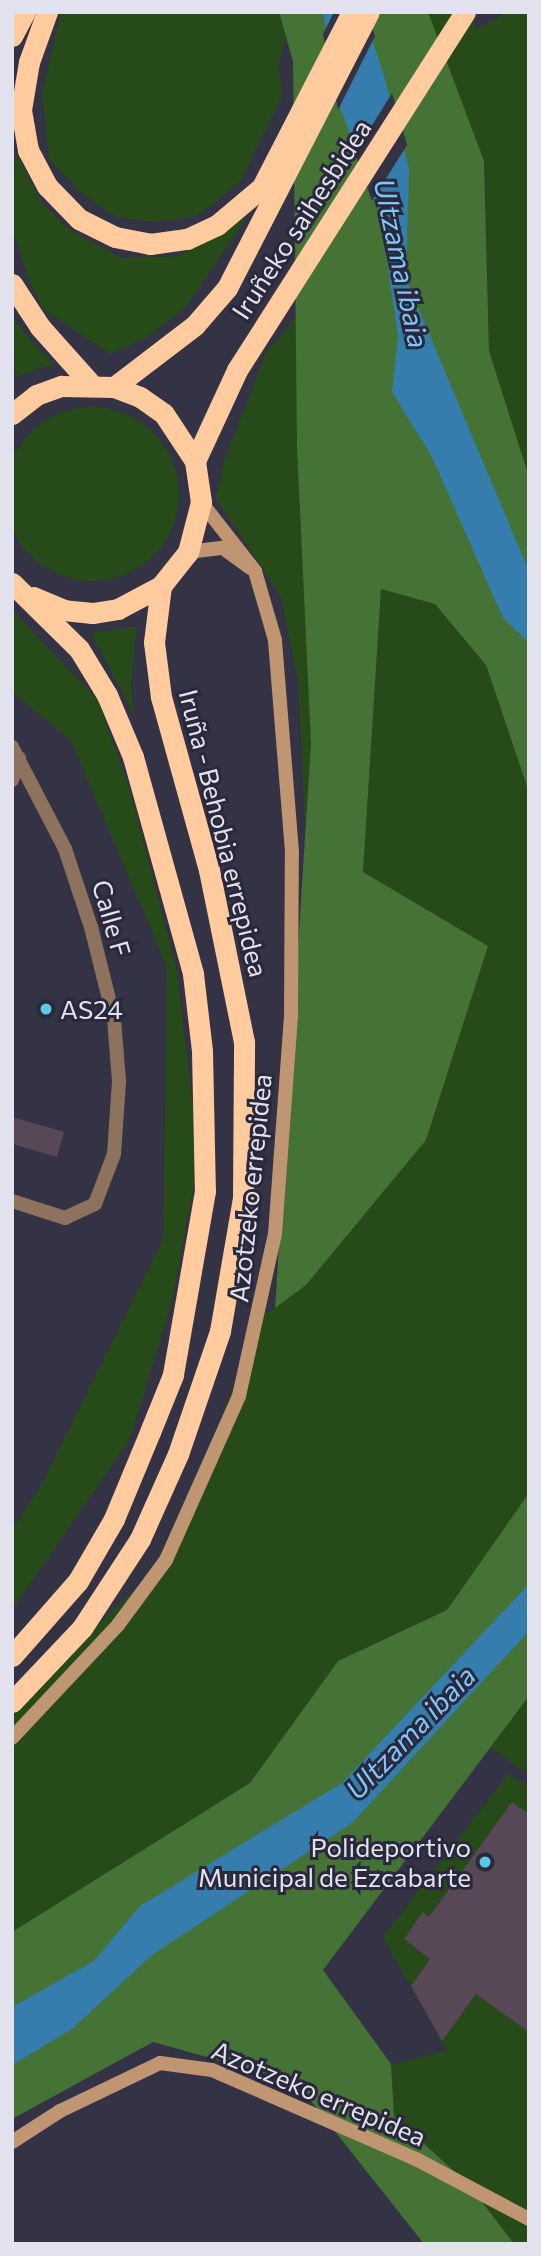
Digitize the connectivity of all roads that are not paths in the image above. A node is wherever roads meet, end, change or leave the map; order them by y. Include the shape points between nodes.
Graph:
1 (25, 12) edge
2 (31, 12) edge
3 (47, 12) edge
4 (352, 12) edge
5 (369, 12) edge
6 (465, 12) edge
7 (12, 36) edge
8 (12, 82) edge
9 (279, 175) junction
10 (12, 284) edge
11 (91, 384) junction
12 (114, 387) junction
13 (12, 414) edge
14 (195, 461) junction
15 (201, 502) junction
16 (188, 552) junction
17 (255, 571) junction
18 (161, 586) junction
19 (16, 587) edge
20 (15, 752) edge
21 (12, 780) edge
22 (12, 1201) edge
23 (56, 1607) junction
24 (12, 1646) edge
25 (12, 1656) edge
26 (12, 1702) edge
27 (12, 1738) edge
28 (12, 2142) edge
29 (529, 2219) edge

1 - 7 highway
2 - 8 highway
3 - 9 highway via 29,62 21,110 28,150 47,186 79,219 115,237 150,244 187,239 217,225
4 - 9 highway
5 - 9 highway, Iruñeko saihesbidea
6 - 14 highway, Iruñeko saihesbidea via 237,370
9 - 12 highway, Iruñeko saihesbidea via 227,288 195,325
10 - 11 highway via 40,327
11 - 12 highway
11 - 13 highway via 36,395
12 - 14 highway via 164,414
14 - 15 highway
15 - 16 highway
15 - 17 street, Azotzeko errepidea
16 - 17 street via 223,548
16 - 18 highway
17 - 27 street, Azotzeko errepidea via 275,640 292,852 291,1017 275,1234 260,1318 239,1396 166,1560 118,1625
18 - 19 highway via 118,609 92,613 64,610
18 - 26 highway, Iruña - Behobia errepidea via 154,642 161,697 209,870 244,1042 243,1198 220,1331 178,1454 140,1539 82,1628
19 - 23 highway via 79,649 107,695 133,757 193,974 202,1051 205,1191 173,1375 114,1519 78,1581
20 - 21 street
20 - 22 street, Calle F via 65,849 114,1019 119,1081 114,1154 95,1204 65,1219
23 - 24 highway
23 - 25 highway
28 - 29 street, Azotzeko errepidea via 60,2110 160,2063 212,2070 416,2160

